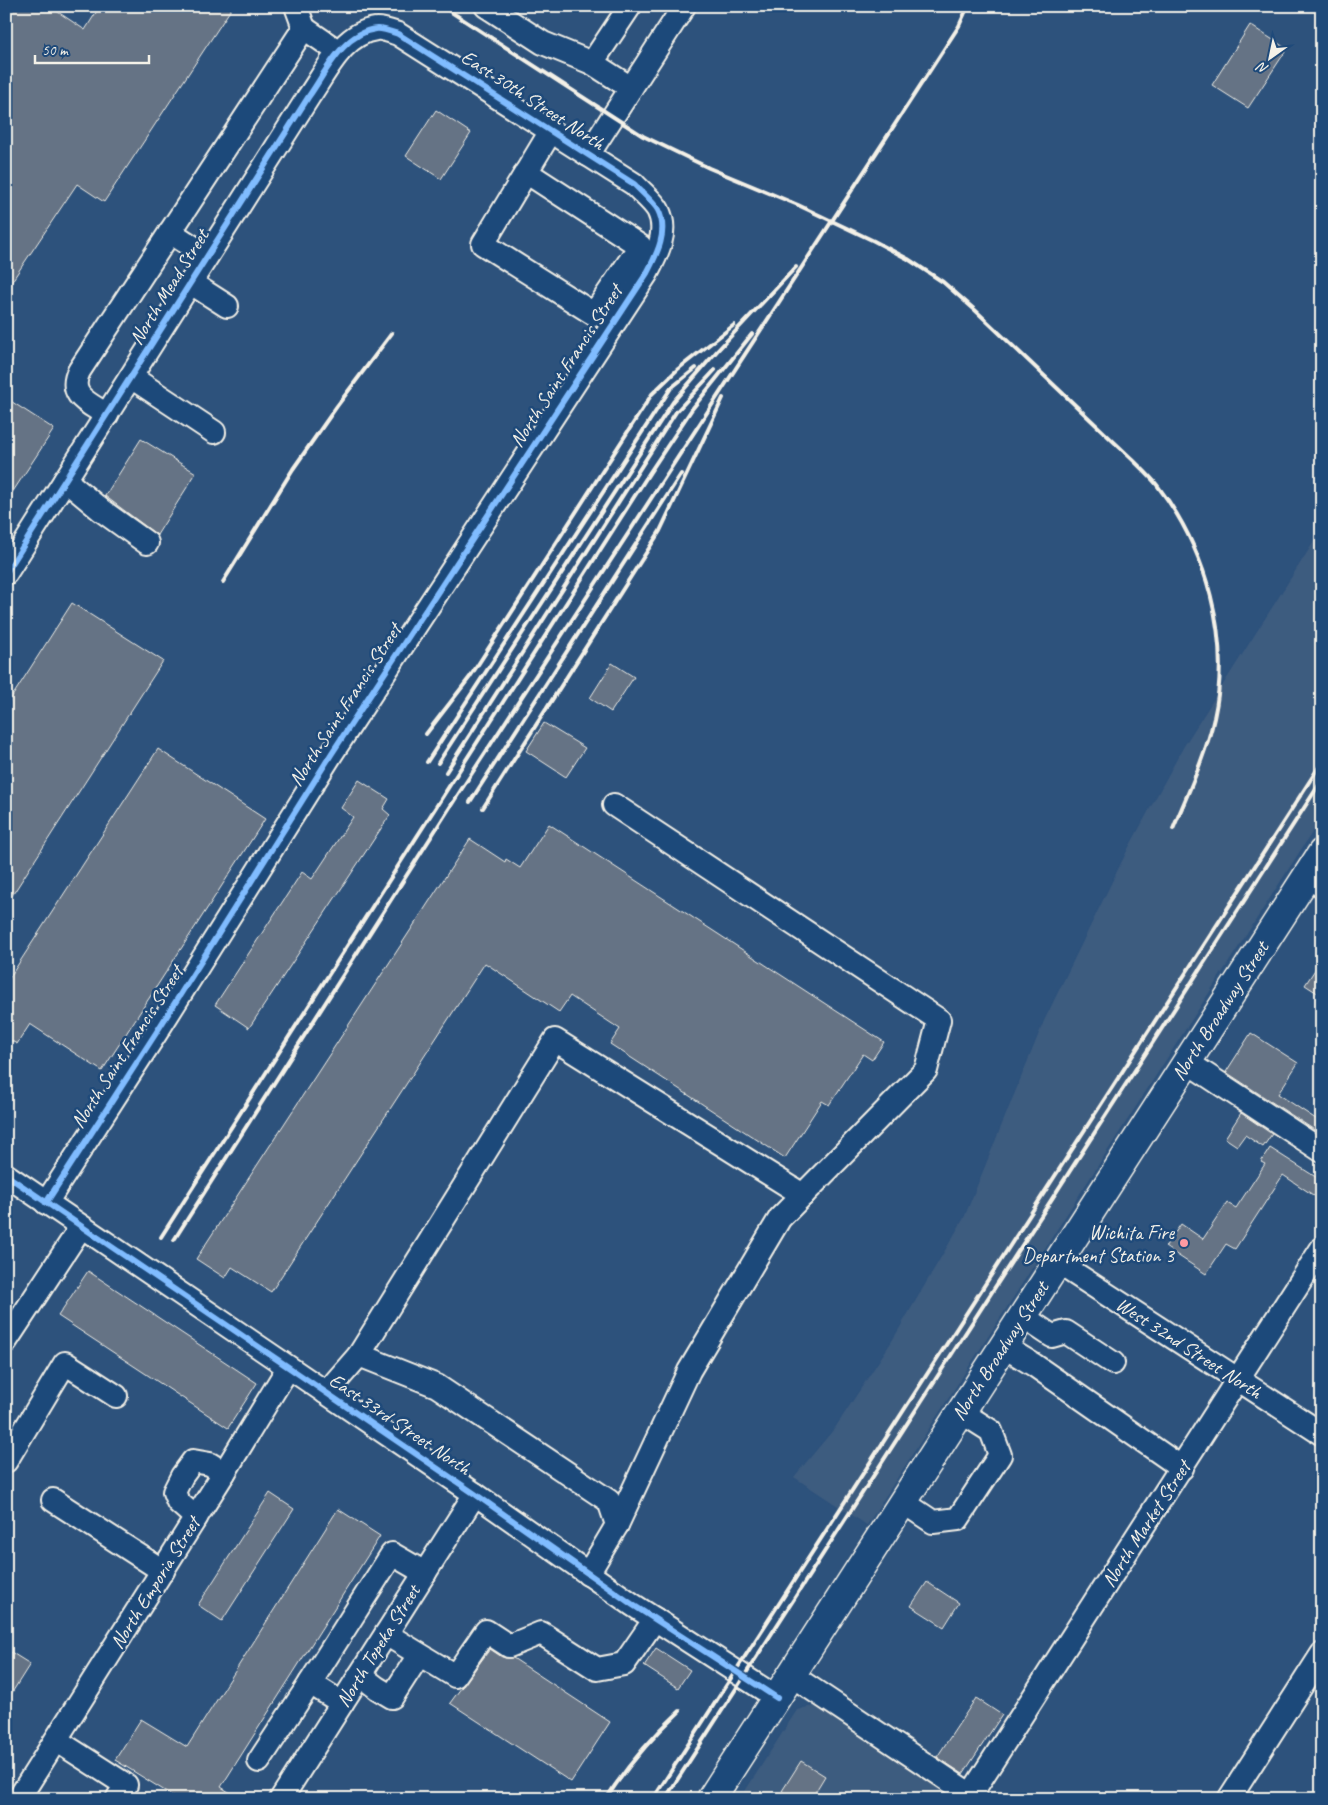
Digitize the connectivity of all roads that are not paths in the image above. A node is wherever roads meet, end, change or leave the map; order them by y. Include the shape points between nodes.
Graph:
1 (296, 6) edge
2 (486, 6) edge
3 (630, 6) edge
4 (684, 6) edge
5 (304, 28) junction
6 (369, 31) joint
7 (339, 52) junction
8 (592, 63) junction
9 (631, 88) junction
10 (551, 131) junction
11 (588, 155) junction
12 (526, 172) junction
13 (661, 223) joint
14 (170, 232) junction
15 (207, 256) junction
16 (190, 283) junction
17 (227, 306) dead end
18 (131, 377) junction
19 (107, 415) junction
20 (214, 432) dead end
21 (65, 480) junction
22 (148, 542) dead end
23 (6, 573) edge
24 (614, 805) dead end
25 (1322, 853) edge
26 (1314, 881) edge
27 (1186, 1062) junction
28 (1322, 1151) edge
29 (6, 1175) edge
30 (803, 1195) junction
31 (46, 1203) junction
32 (81, 1227) junction
33 (1322, 1248) edge
34 (1057, 1262) junction
35 (1022, 1316) junction
36 (6, 1341) edge
37 (1003, 1346) junction
38 (359, 1354) junction
39 (1113, 1363) dead end
40 (288, 1368) junction
41 (1237, 1380) junction
42 (326, 1393) junction
43 (116, 1396) dead end
44 (961, 1412) junction
45 (1322, 1434) edge
46 (6, 1461) edge
47 (1182, 1468) junction
48 (224, 1473) junction
49 (474, 1494) junction
50 (53, 1500) dead end
51 (903, 1502) junction
52 (196, 1518) junction
53 (617, 1525) junction
54 (162, 1571) junction
55 (425, 1573) junction
56 (588, 1574) junction
57 (655, 1618) junction
58 (386, 1634) junction
59 (1322, 1654) edge
60 (419, 1655) junction
61 (360, 1675) junction
62 (792, 1675) junction
63 (310, 1683) junction
64 (777, 1698) junction
65 (342, 1703) junction
66 (56, 1740) junction
67 (259, 1761) dead end
68 (16, 1795) edge
69 (286, 1797) edge
70 (972, 1797) edge
71 (117, 1799) edge
72 (711, 1799) edge
73 (1229, 1799) edge

1 - 5 street
2 - 8 street via 543,44
3 - 8 street
4 - 9 street
5 - 7 street
5 - 14 street
6 - 7 street, North Mead Street via 356,35
6 - 10 street, East 30th Street North via 377,29 398,34
7 - 15 street, North Mead Street
8 - 9 street
9 - 11 street
10 - 11 street, East 30th Street North
10 - 12 street
11 - 13 street, East 30th Street North via 634,184 658,210
12 - 12 street via 483,244 594,314 640,246
13 - 31 street, North Saint Francis Street via 660,249 647,273 332,753
14 - 15 street
14 - 19 street via 75,379 78,395
15 - 16 street, North Mead Street
16 - 17 street
16 - 18 street, North Mead Street
18 - 19 street, North Mead Street
18 - 20 street
19 - 21 street, North Mead Street
21 - 22 street
21 - 23 street, North Mead Street
24 - 30 street via 939,1020 926,1070
25 - 26 main road, North Broadway Street
26 - 27 main road, North Broadway Street
27 - 28 street
27 - 34 main road, North Broadway Street
29 - 31 street, East 33rd Street North
30 - 38 street via 555,1040
30 - 53 street via 780,1218 689,1371
31 - 32 street, East 33rd Street North
32 - 36 street
32 - 40 street, East 33rd Street North
33 - 41 street, North Market Street
34 - 35 main road, North Broadway Street
34 - 41 street, West 32nd Street North
35 - 37 main road, North Broadway Street
35 - 39 street via 1052,1336 1066,1332
37 - 44 main road, North Broadway Street
37 - 47 street
38 - 42 street
38 - 53 street via 437,1386 609,1500
40 - 42 street, East 33rd Street North
40 - 48 street, North Emporia Street
41 - 45 street, West 32nd Street North
41 - 47 street, North Market Street
42 - 49 street, East 33rd Street North
43 - 46 street via 65,1363
44 - 51 main road, North Broadway Street
44 - 51 street via 991,1431 1000,1455 958,1519 933,1522
47 - 70 street, North Market Street
48 - 52 street, North Emporia Street
48 - 52 street via 210,1464 193,1461 182,1476 174,1492 178,1502
49 - 55 street, North Topeka Street
49 - 56 street, East 33rd Street North
50 - 54 street
51 - 62 main road, North Broadway Street
52 - 54 street, North Emporia Street
53 - 56 street
54 - 66 street, North Emporia Street
55 - 58 street, North Topeka Street
55 - 63 street via 392,1554
56 - 57 street, East 33rd Street North
57 - 60 street via 624,1664 597,1669 541,1633 509,1646 486,1631 456,1676
57 - 64 street, East 33rd Street North
58 - 60 street
58 - 61 street, North Topeka Street
59 - 73 street
60 - 61 street via 392,1697
61 - 65 street, North Topeka Street
62 - 64 main road, North Broadway Street
62 - 70 street
63 - 65 street
63 - 67 street
64 - 72 main road, North Broadway Street
65 - 69 street, North Topeka Street
66 - 68 street, North Emporia Street
66 - 71 street via 126,1785

